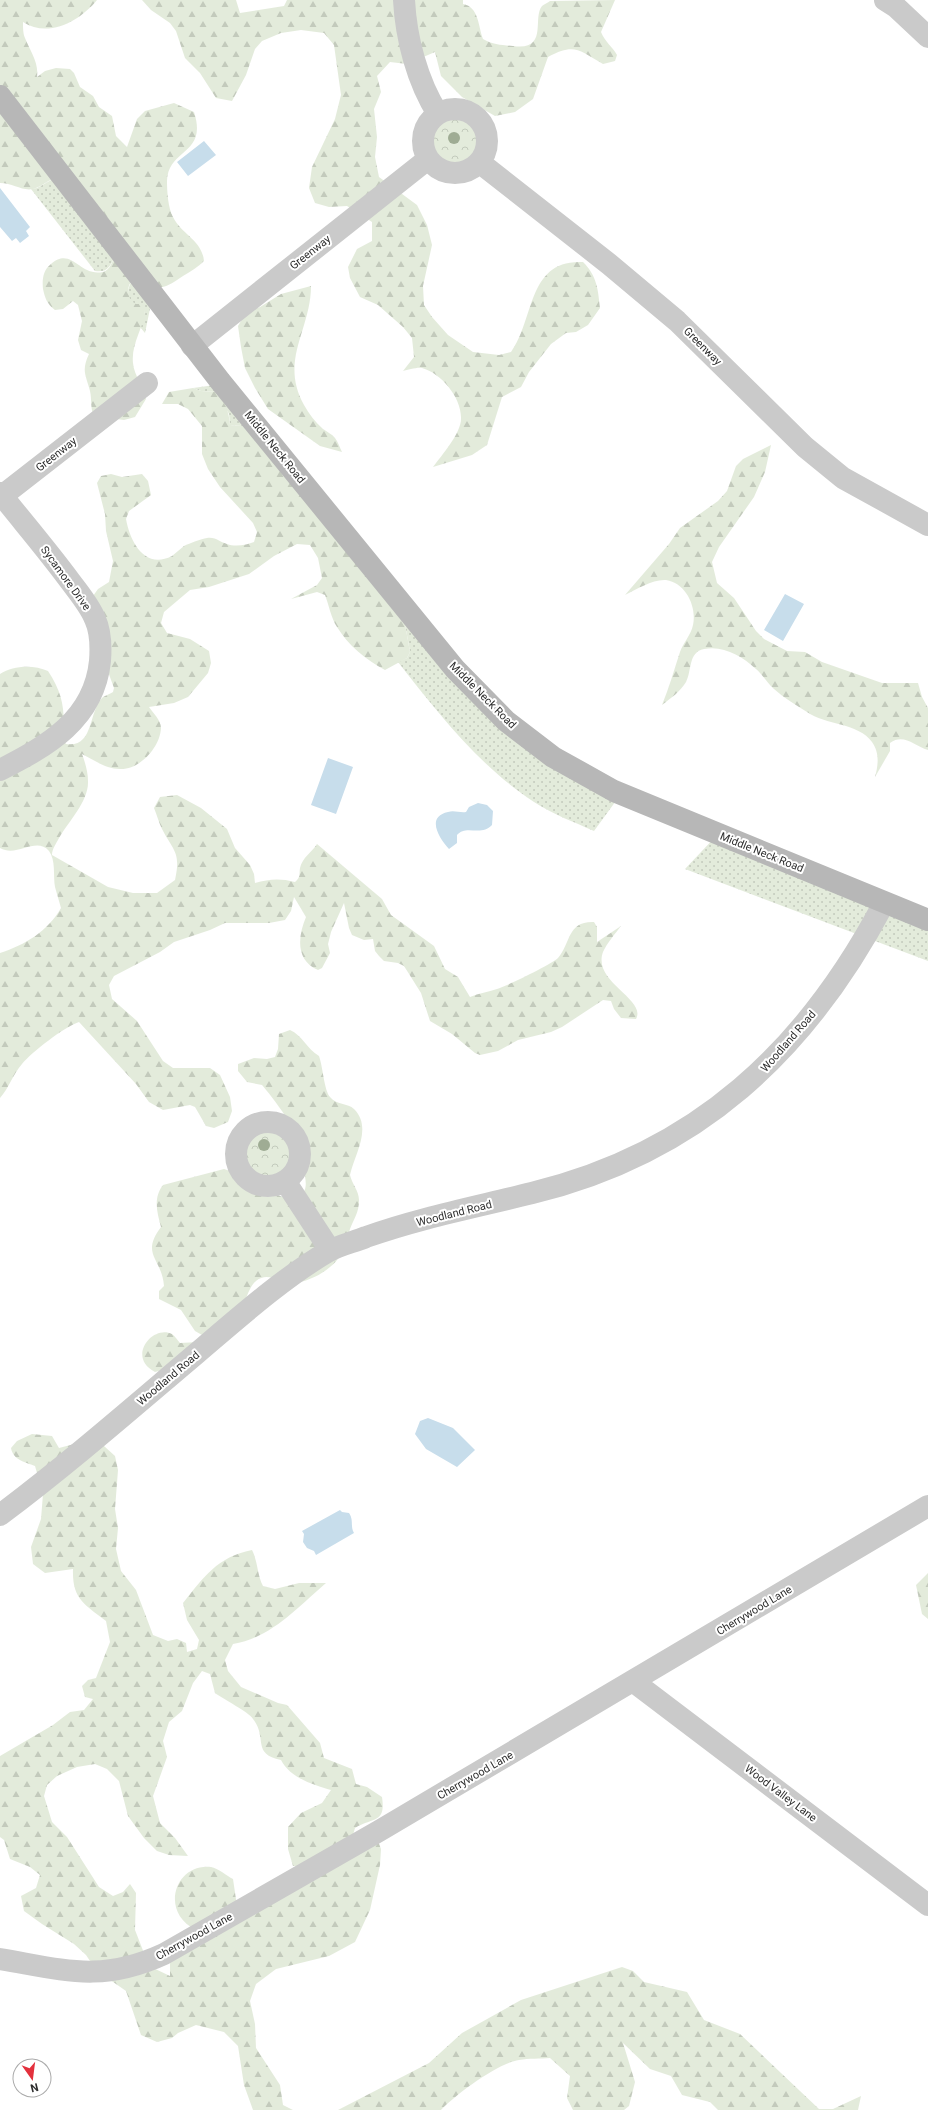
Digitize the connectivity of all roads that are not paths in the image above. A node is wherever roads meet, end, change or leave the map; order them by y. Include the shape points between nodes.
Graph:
1 (404, 0) edge
2 (885, 0) edge
3 (928, 37) edge
4 (0, 96) edge
5 (438, 114) junction
6 (428, 159) junction
7 (479, 162) junction
8 (192, 346) junction
9 (147, 383) dead end
10 (1, 494) edge
11 (928, 525) edge
12 (0, 770) edge
13 (884, 903) junction
14 (928, 920) edge
15 (285, 1182) dead end
16 (330, 1250) junction
17 (928, 1506) edge
18 (0, 1515) edge
19 (634, 1682) junction
20 (928, 1905) edge
21 (0, 1959) edge

1 - 5 street via 420,79
2 - 3 street
4 - 8 main road, Middle Neck Road
5 - 6 street via 430,120 422,140
5 - 7 street via 457,109 467,111 476,117 486,134 487,144
6 - 7 street via 434,166 453,173 462,172
6 - 8 street, Greenway
7 - 11 street, Greenway via 678,321 816,456 843,478
8 - 13 main road, Middle Neck Road via 455,669 506,721 554,757 614,791
9 - 10 street, Greenway
10 - 12 street, Sycamore Drive via 57,564 91,612 98,626 100,655 94,690 81,712 48,743
13 - 14 main road, Middle Neck Road
13 - 16 street, Woodland Road via 848,965 795,1036 754,1079 674,1138 608,1170 560,1187 393,1228
15 - 16 street
16 - 18 street, Woodland Road via 256,1304
17 - 19 street, Cherrywood Lane
19 - 20 street, Wood Valley Lane
19 - 21 street, Cherrywood Lane via 379,1832 156,1957 128,1968 98,1973 69,1971

